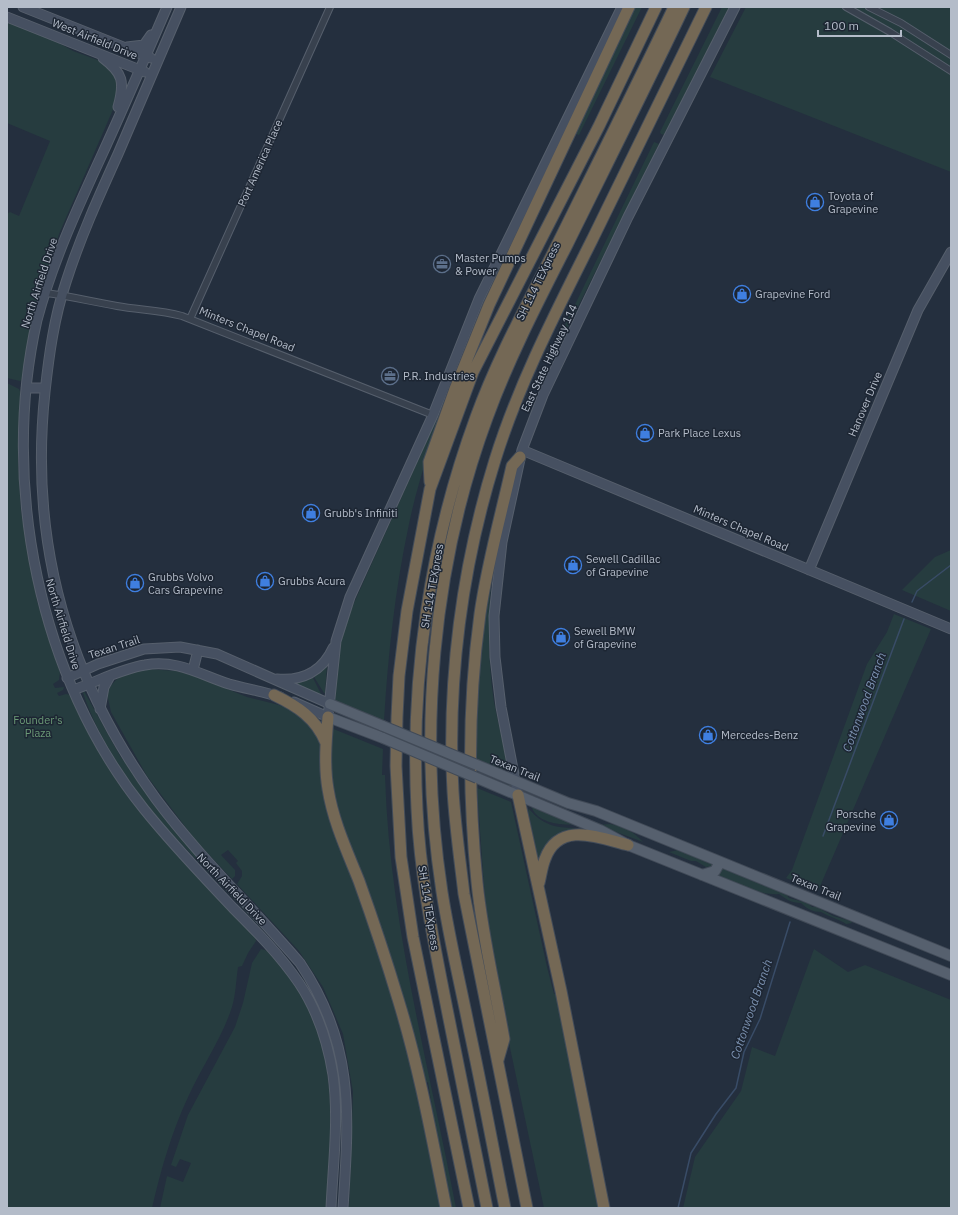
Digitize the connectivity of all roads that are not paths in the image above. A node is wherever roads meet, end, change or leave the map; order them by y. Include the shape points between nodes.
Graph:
1 (24, 7) edge
2 (166, 7) edge
3 (181, 7) edge
4 (330, 7) edge
5 (622, 7) edge
6 (629, 7) edge
7 (656, 7) edge
8 (674, 7) edge
9 (684, 7) edge
10 (706, 7) edge
11 (736, 7) edge
12 (846, 7) edge
13 (869, 7) edge
14 (7, 16) edge
15 (125, 48) junction
16 (93, 51) junction
17 (951, 55) edge
18 (146, 56) junction
19 (158, 60) junction
20 (140, 70) junction
21 (951, 71) edge
22 (152, 74) junction
23 (106, 144) junction
24 (951, 252) edge
25 (46, 292) junction
26 (62, 295) junction
27 (190, 319) junction
28 (26, 388) junction
29 (45, 388) junction
30 (432, 415) junction
31 (521, 453) junction
32 (430, 489) junction
33 (809, 570) junction
34 (951, 629) edge
35 (336, 642) junction
36 (198, 650) junction
37 (83, 670) junction
38 (193, 670) junction
39 (110, 676) junction
40 (67, 678) junction
41 (270, 678) junction
42 (90, 685) junction
43 (73, 690) junction
44 (274, 695) junction
45 (330, 704) junction
46 (100, 708) junction
47 (328, 717) junction
48 (326, 744) junction
49 (515, 781) junction
50 (518, 795) junction
51 (628, 846) junction
52 (720, 862) junction
53 (702, 875) junction
54 (538, 888) junction
55 (860, 918) junction
56 (844, 932) junction
57 (951, 956) edge
58 (950, 971) edge
59 (498, 1063) junction
60 (331, 1208) edge
61 (343, 1208) edge
62 (446, 1208) edge
63 (469, 1208) edge
64 (487, 1208) edge
65 (505, 1208) edge
66 (527, 1208) edge
67 (604, 1208) edge

1 - 15 main road, West Airfield Drive
2 - 15 main road via 144,45
2 - 18 main road, North Airfield Drive
3 - 19 main road, North Airfield Drive
4 - 27 street, Port America Place
5 - 30 main road via 479,299
6 - 32 highway via 476,337 429,462
7 - 32 highway via 599,126 473,372
8 - 64 highway, SH 114 TEXpress via 508,343 476,416 450,500 426,611 415,729 420,850 431,929
9 - 65 highway, SH 114 TEXpress via 501,382 464,493 454,531 440,611 431,731 437,852 448,924
10 - 59 highway via 531,362 495,460 466,578 456,660 452,739 453,791 464,894
11 - 31 main road, East State Highway 114 via 628,217 546,388
12 - 21 street
13 - 17 street via 901,23
14 - 16 main road, West Airfield Drive
15 - 18 main road, West Airfield Drive
16 - 20 main road, West Airfield Drive
16 - 23 main road via 111,64 122,78 122,95
18 - 19 main road, West Airfield Drive
18 - 20 main road, North Airfield Drive
19 - 22 main road, North Airfield Drive
20 - 22 main road, West Airfield Drive
20 - 23 main road, North Airfield Drive
22 - 26 main road, North Airfield Drive via 84,232
23 - 25 main road, North Airfield Drive
24 - 33 main road, Hanover Drive via 910,327
25 - 26 street, Minters Chapel Road
25 - 28 main road, North Airfield Drive via 37,321
26 - 27 street, Minters Chapel Road via 108,305 162,311
26 - 29 main road, North Airfield Drive via 47,363
27 - 30 street, Minters Chapel Road
28 - 29 main road
28 - 40 main road, North Airfield Drive via 23,495 32,563 45,613
29 - 37 main road, North Airfield Drive via 40,444 44,520 56,589
30 - 35 main road via 362,567
31 - 33 main road, Minters Chapel Road
31 - 49 main road, East State Highway 114 via 502,542 494,616 497,679
31 - 59 highway via 512,466 485,584 476,644 471,720 470,755 477,882 504,1039
32 - 63 highway via 407,611 399,676 397,806 401,857 413,937
33 - 34 main road, Minters Chapel Road
35 - 41 main road via 321,667 310,674 284,679
35 - 45 main road
36 - 37 main road, Texan Trail via 180,647 144,649 120,655
36 - 38 main road
36 - 41 main road, Texan Trail via 234,661
37 - 40 main road, Texan Trail
37 - 42 main road, North Airfield Drive
38 - 39 main road via 163,663 146,664
38 - 44 main road via 228,684
39 - 42 main road
39 - 46 main road via 104,687
40 - 43 main road, North Airfield Drive
41 - 45 main road, Texan Trail
42 - 43 main road
42 - 46 main road, North Airfield Drive
43 - 60 main road, North Airfield Drive via 107,759 144,810 188,861 286,965 311,1004 325,1042 333,1077 336,1122
44 - 47 main road
44 - 48 highway via 296,706 313,720
45 - 47 main road
45 - 49 main road, Texan Trail, bridge
46 - 61 main road, North Airfield Drive via 159,802 300,963 321,999 337,1039 345,1079 348,1118
47 - 48 highway
47 - 50 main road, bridge
48 - 62 highway via 326,774 331,804 399,1000 422,1088
49 - 50 main road, East State Highway 114
49 - 52 main road, Texan Trail via 596,810
50 - 51 main road via 600,830
50 - 54 highway
51 - 53 main road
51 - 54 highway via 577,833 561,839 547,854
52 - 53 main road via 715,870
52 - 55 main road, Texan Trail
53 - 56 main road
54 - 67 highway
55 - 56 main road via 852,928
55 - 57 main road, Texan Trail
56 - 58 main road
59 - 66 highway

